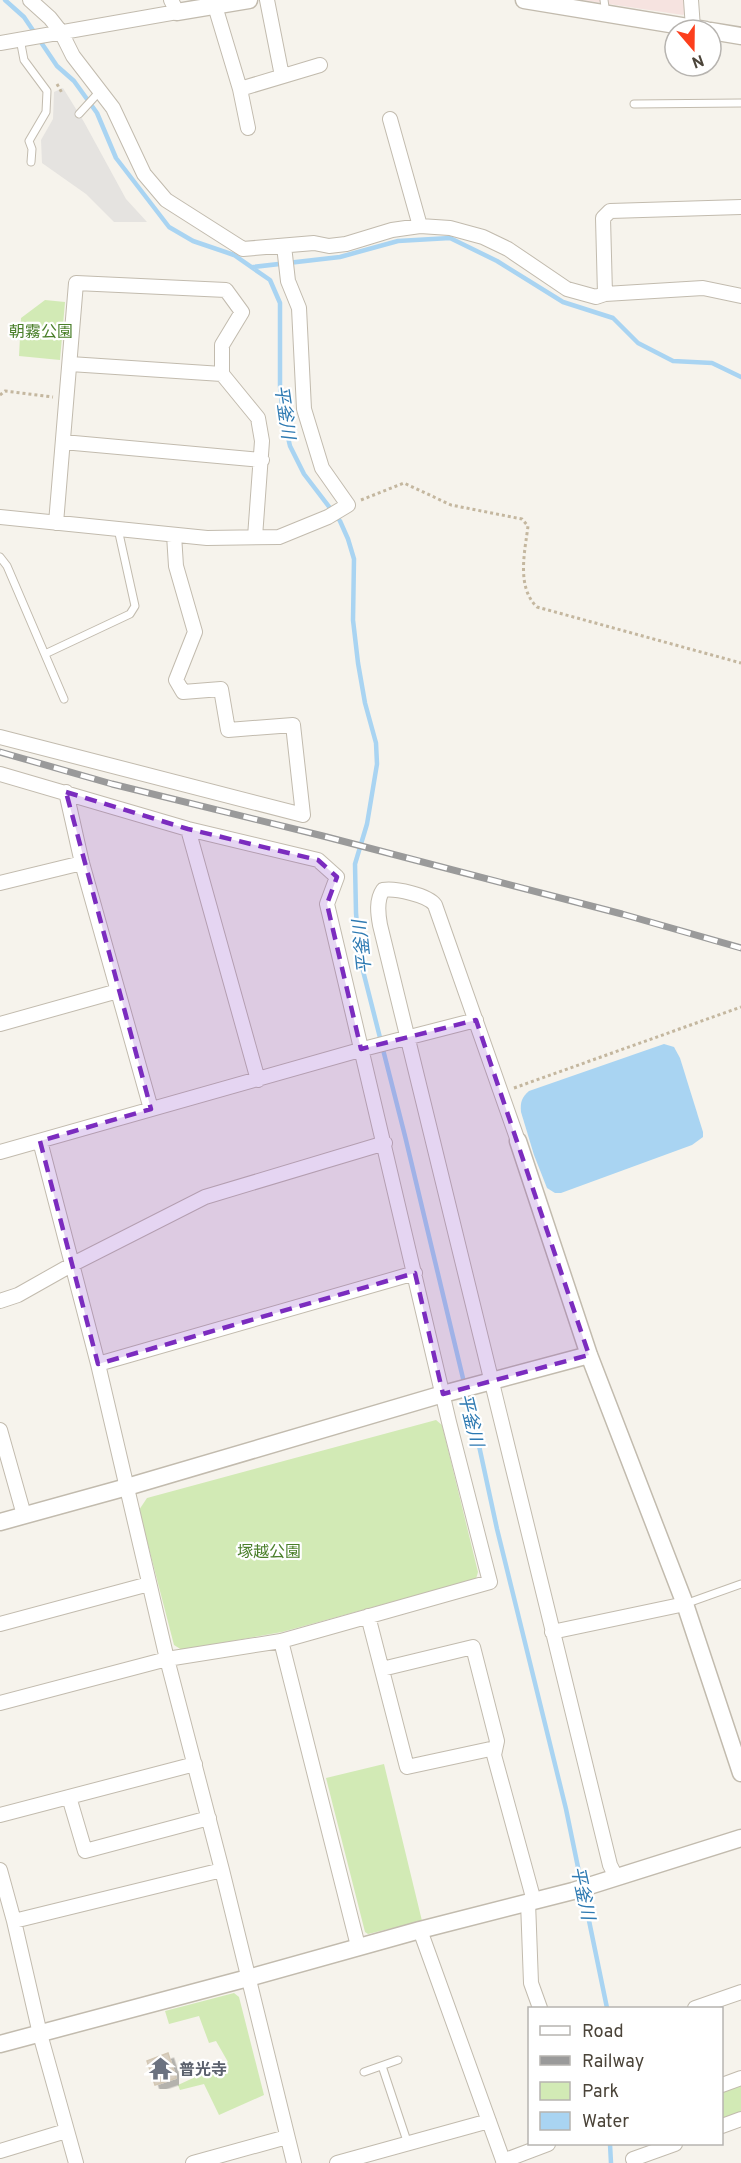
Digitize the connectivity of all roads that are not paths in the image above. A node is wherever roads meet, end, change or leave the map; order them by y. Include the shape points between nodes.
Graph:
1 (30, 0) edge
2 (249, 0) edge
3 (267, 0) edge
4 (524, 0) edge
5 (691, 0) edge
6 (174, 6) edge
7 (215, 6) junction
8 (605, 7) edge
9 (697, 18) edge
10 (663, 20) edge
11 (61, 32) junction
12 (723, 33) edge
13 (741, 36) edge
14 (20, 39) junction
15 (0, 43) edge
16 (320, 65) dead end
17 (282, 76) junction
18 (240, 89) junction
19 (99, 93) junction
20 (741, 103) edge
21 (634, 104) dead end
22 (80, 112) dead end
23 (390, 119) dead end
24 (248, 128) dead end
25 (31, 162) dead end
26 (741, 207) edge
27 (420, 226) junction
28 (284, 246) junction
29 (605, 294) junction
30 (741, 296) edge
31 (69, 364) junction
32 (222, 374) junction
33 (63, 442) junction
34 (262, 460) junction
35 (0, 517) edge
36 (56, 523) junction
37 (118, 530) junction
38 (174, 535) junction
39 (255, 537) junction
40 (0, 557) edge
41 (45, 654) junction
42 (64, 699) dead end
43 (0, 737) edge
44 (0, 774) edge
45 (66, 792) junction
46 (189, 829) junction
47 (82, 863) junction
48 (0, 883) edge
49 (118, 991) junction
50 (476, 1020) junction
51 (0, 1024) edge
52 (406, 1038) junction
53 (364, 1049) junction
54 (258, 1080) junction
55 (151, 1109) junction
56 (40, 1141) junction
57 (518, 1141) joint
58 (385, 1143) junction
59 (0, 1152) edge
60 (73, 1264) junction
61 (414, 1273) junction
62 (0, 1301) edge
63 (589, 1355) junction
64 (98, 1364) junction
65 (486, 1383) junction
66 (447, 1393) junction
67 (0, 1430) edge
68 (127, 1487) junction
69 (24, 1515) junction
70 (0, 1522) edge
71 (149, 1584) junction
72 (741, 1584) edge
73 (685, 1604) junction
74 (368, 1616) junction
75 (0, 1624) edge
76 (552, 1632) junction
77 (281, 1641) junction
78 (167, 1659) junction
79 (382, 1669) junction
80 (0, 1703) edge
81 (495, 1748) junction
82 (195, 1764) junction
83 (741, 1773) edge
84 (69, 1797) junction
85 (0, 1815) edge
86 (209, 1818) junction
87 (741, 1838) edge
88 (0, 1870) edge
89 (222, 1870) junction
90 (608, 1880) junction
91 (531, 1902) junction
92 (14, 1921) junction
93 (420, 1930) junction
94 (358, 1946) junction
95 (248, 1978) junction
96 (741, 1992) edge
97 (540, 2007) edge
98 (698, 2007) edge
99 (40, 2034) junction
100 (0, 2044) edge
101 (398, 2060) dead end
102 (382, 2066) junction
103 (364, 2072) dead end
104 (741, 2078) edge
105 (723, 2085) edge
106 (741, 2119) edge
107 (489, 2121) junction
108 (723, 2126) edge
109 (66, 2131) junction
110 (287, 2137) junction
111 (408, 2144) junction
112 (546, 2145) edge
113 (672, 2145) edge
114 (394, 2149) junction
115 (0, 2151) edge
116 (633, 2159) dead end
117 (504, 2162) edge
118 (76, 2163) edge
119 (193, 2163) edge
120 (294, 2163) edge
121 (337, 2163) edge
122 (397, 2163) edge

1 - 11 street
2 - 7 street
3 - 17 street
4 - 8 street
5 - 9 street
6 - 7 street
6 - 11 street
7 - 18 street
8 - 10 street
11 - 14 street
11 - 19 street
12 - 13 street
14 - 15 street
14 - 25 lane via 24,60 47,91 46,112 30,141
16 - 17 street
17 - 18 street
18 - 24 street
19 - 22 lane
19 - 28 street via 113,108 144,174 166,200 243,249
20 - 21 lane
23 - 27 street
26 - 29 street via 610,212 603,218
27 - 28 street via 346,244
27 - 29 street via 450,228 483,237 567,289 596,297
28 - 39 street via 288,281 299,308 304,409 322,468 346,506 279,537
29 - 30 street via 703,288
31 - 32 street
31 - 32 street via 76,283 226,290 242,312 222,345
31 - 33 street
32 - 34 street via 258,418
33 - 34 street
33 - 36 street
34 - 39 street
35 - 36 street
36 - 37 street
37 - 38 street
37 - 41 lane via 135,606 130,614
38 - 39 street
38 - 43 street via 176,566 195,632 176,680 183,692 221,689 228,730 293,725 303,815
40 - 41 lane
41 - 42 lane
44 - 45 street
45 - 46 street
45 - 47 street
46 - 53 street via 318,860 337,878 327,904
46 - 54 street
47 - 48 street
47 - 49 street
49 - 51 street
49 - 55 street
50 - 52 street
50 - 52 street via 435,905 427,898 383,890 378,915
50 - 57 street
52 - 53 street
52 - 65 street
53 - 54 street
53 - 58 street
54 - 55 street
55 - 56 street
56 - 59 street
56 - 60 street
57 - 63 street
58 - 60 street via 205,1197
58 - 61 street
60 - 62 street
60 - 64 street
61 - 64 street
61 - 66 street
63 - 65 street
63 - 73 street
64 - 68 street
65 - 66 street
65 - 76 street
66 - 68 street
66 - 74 street via 490,1582
67 - 69 street
68 - 69 street
68 - 71 street
69 - 70 street
71 - 75 street
71 - 78 street
72 - 73 lane
73 - 76 street
73 - 83 street
74 - 77 street
74 - 79 street
76 - 90 street via 610,1865
77 - 78 street
77 - 94 street
78 - 80 street
78 - 82 street
79 - 81 street via 407,1767
79 - 81 street via 473,1647
81 - 91 street
82 - 84 street
82 - 86 street
84 - 85 street
84 - 86 street via 85,1851
86 - 89 street
87 - 90 street
88 - 92 street
89 - 92 street
89 - 95 street
90 - 91 street
91 - 93 street
91 - 97 street via 531,1983
92 - 99 street
93 - 94 street
93 - 107 street
94 - 95 street
95 - 99 street
95 - 110 street
96 - 98 street
99 - 100 street
99 - 109 street
101 - 102 lane
102 - 103 lane
102 - 111 lane
104 - 105 street
106 - 108 street
107 - 111 street
107 - 117 street
109 - 115 street
109 - 118 street
110 - 119 street
110 - 120 street
111 - 114 street
112 - 117 street
113 - 116 street
114 - 121 street
114 - 122 street

